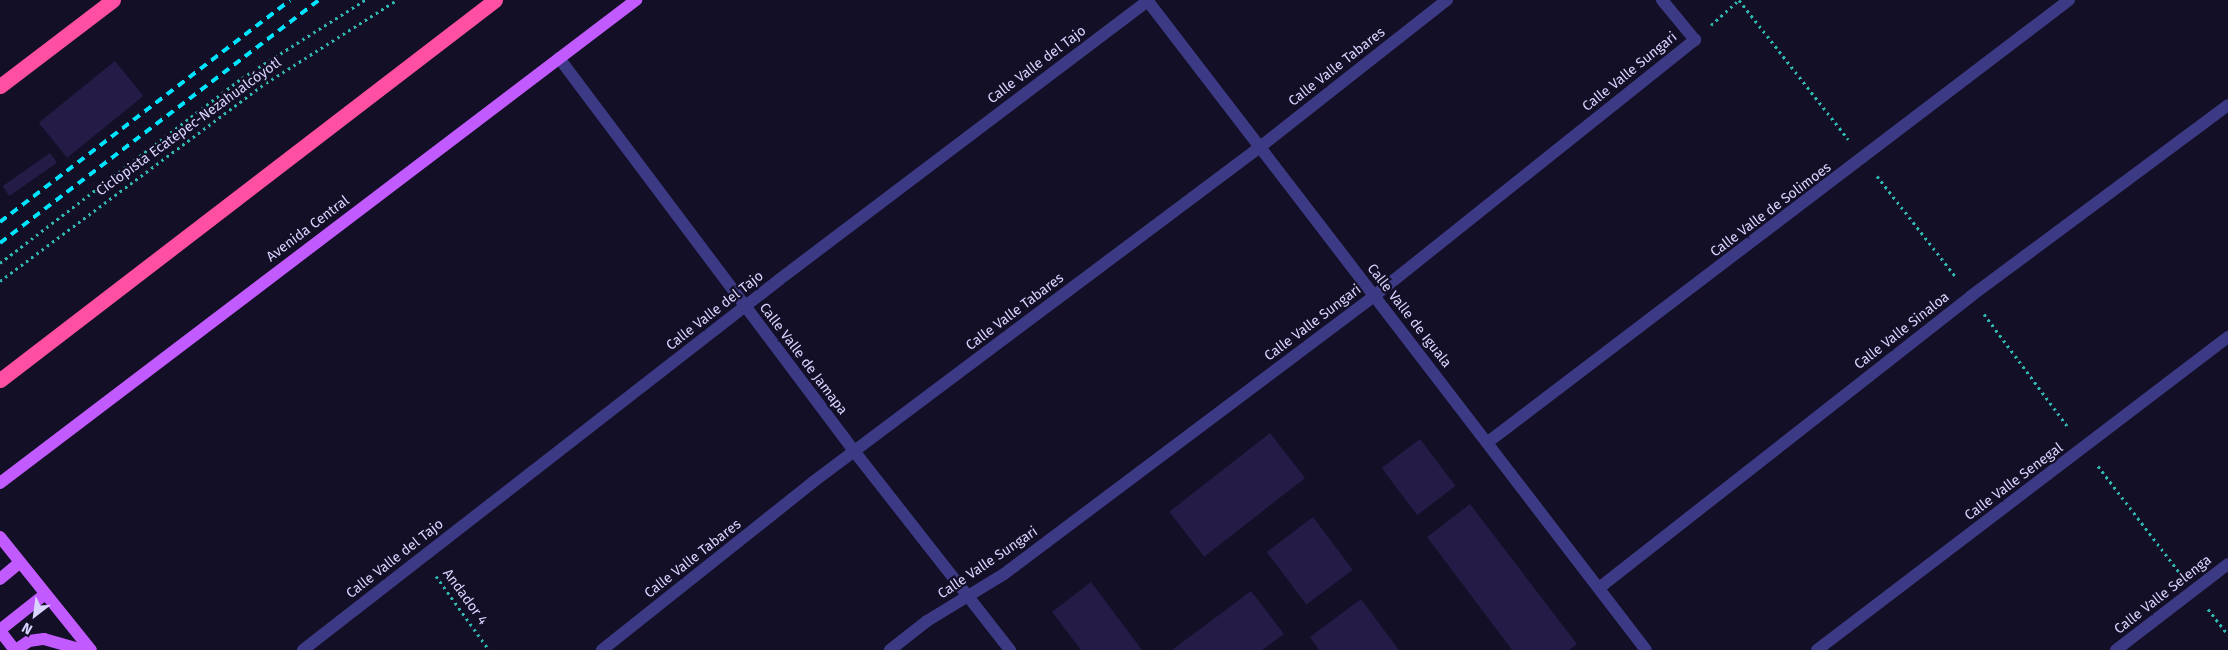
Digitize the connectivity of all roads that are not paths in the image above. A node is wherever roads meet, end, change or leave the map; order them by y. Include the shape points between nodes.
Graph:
1 (113, 0) edge
2 (495, 0) edge
3 (636, 0) edge
4 (1148, 0) edge
5 (1447, 0) edge
6 (1662, 0) edge
7 (2069, 0) edge
8 (559, 58) junction
9 (0, 86) edge
10 (2228, 105) edge
11 (1260, 147) junction
12 (1374, 296) junction
13 (745, 307) junction
14 (2228, 337) edge
15 (0, 380) edge
16 (1488, 442) junction
17 (854, 451) junction
18 (0, 483) edge
19 (0, 537) edge
20 (20, 562) junction
21 (2228, 564) edge
22 (0, 579) edge
23 (1599, 588) junction
24 (44, 595) junction
25 (969, 598) junction
26 (0, 630) edge
27 (16, 650) edge
28 (83, 650) edge
29 (91, 650) edge
30 (303, 650) edge
31 (602, 650) edge
32 (890, 650) edge
33 (1010, 650) edge
34 (1646, 650) edge
35 (1817, 650) edge
36 (2116, 650) edge

1 - 9 highway
2 - 15 highway
3 - 8 main road, Avenida Central
4 - 11 street, Calle Valle de Iguala
4 - 13 street, Calle Valle del Tajo
5 - 11 street, Calle Valle Tabares
6 - 12 street, Calle Valle Sungari via 1695,40
7 - 16 street, Calle Valle de Solimoes
8 - 13 street, Calle Valle de Jamapa
8 - 18 main road, Avenida Central
10 - 23 street, Calle Valle Sinaloa via 1971,296
11 - 12 street, Calle Valle de Iguala
11 - 17 street, Calle Valle Tabares
12 - 16 street, Calle Valle de Iguala
12 - 25 street, Calle Valle Sungari
13 - 17 street, Calle Valle de Jamapa
13 - 30 street, Calle Valle del Tajo
14 - 35 street, Calle Valle Senegal
16 - 23 street, Calle Valle de Iguala
17 - 25 street, Calle Valle de Jamapa
17 - 31 street, Calle Valle Tabares
19 - 20 main road
20 - 22 main road
20 - 24 main road
21 - 36 street, Calle Valle Selenga
23 - 34 street, Calle Valle de Iguala
24 - 26 main road
24 - 29 main road
25 - 32 street, Calle Valle Sungari via 927,621
25 - 33 street, Calle Valle de Jamapa
26 - 27 main road
27 - 28 main road via 29,641 44,639

